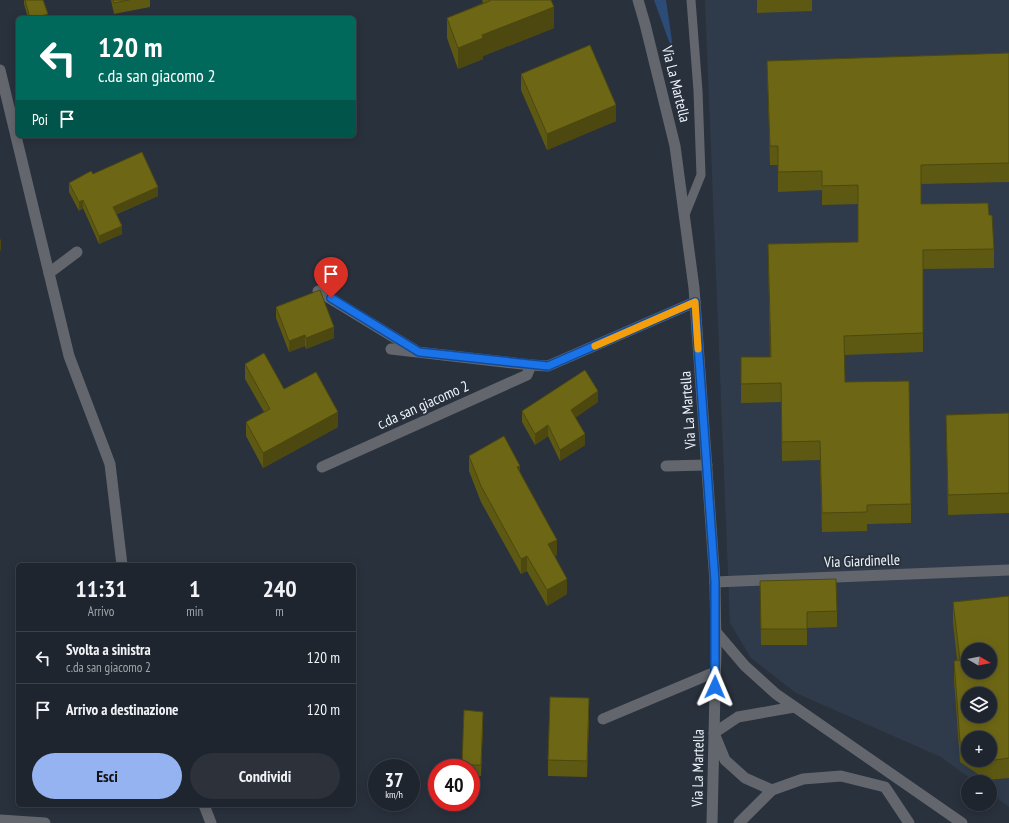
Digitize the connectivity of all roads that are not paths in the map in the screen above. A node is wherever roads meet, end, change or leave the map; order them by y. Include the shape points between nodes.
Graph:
1 (638, 0) edge
2 (691, 0) edge
3 (0, 70) edge
4 (16, 136) edge
5 (16, 138) edge
6 (684, 217) junction
7 (77, 252) dead end
8 (49, 273) junction
9 (318, 291) edge
10 (695, 302) junction
11 (391, 349) dead end
12 (419, 352) junction
13 (531, 365) junction
14 (706, 465) junction
15 (322, 466) dead end
16 (666, 466) dead end
17 (122, 563) edge
18 (1009, 570) edge
19 (715, 582) junction
20 (716, 632) junction
21 (715, 672) junction
22 (794, 707) junction
23 (603, 720) dead end
24 (714, 732) junction
25 (772, 790) junction
26 (205, 807) edge
27 (0, 820) edge
28 (45, 823) edge
29 (211, 823) edge
30 (712, 823) edge
31 (739, 823) edge
32 (910, 823) edge
33 (962, 823) edge

1 - 6 street, Via La Martella via 676,146
2 - 6 lane via 701,175
3 - 4 street
5 - 8 street
6 - 10 street, Via La Martella
7 - 8 street
8 - 17 street via 69,356 110,464
9 - 12 street, c.da san giacomo 2
10 - 13 street, c.da san giacomo 2 via 548,366
10 - 14 street, Via La Martella
11 - 12 street, c.da san giacomo 2
12 - 13 street, c.da san giacomo 2
13 - 15 street, c.da san giacomo 2 via 527,375
14 - 16 street, Via La Martella
14 - 19 street, Via La Martella
18 - 19 street, Via Giardinelle
19 - 20 street, Via La Martella
20 - 21 street, Via La Martella
20 - 22 street via 745,666
21 - 23 street
21 - 24 street, Via La Martella
22 - 24 street via 738,717
22 - 33 street
24 - 25 street via 725,760 745,778
24 - 30 street, Via La Martella
25 - 31 street
25 - 32 street via 803,779 840,776 885,787
26 - 29 street
27 - 28 street

